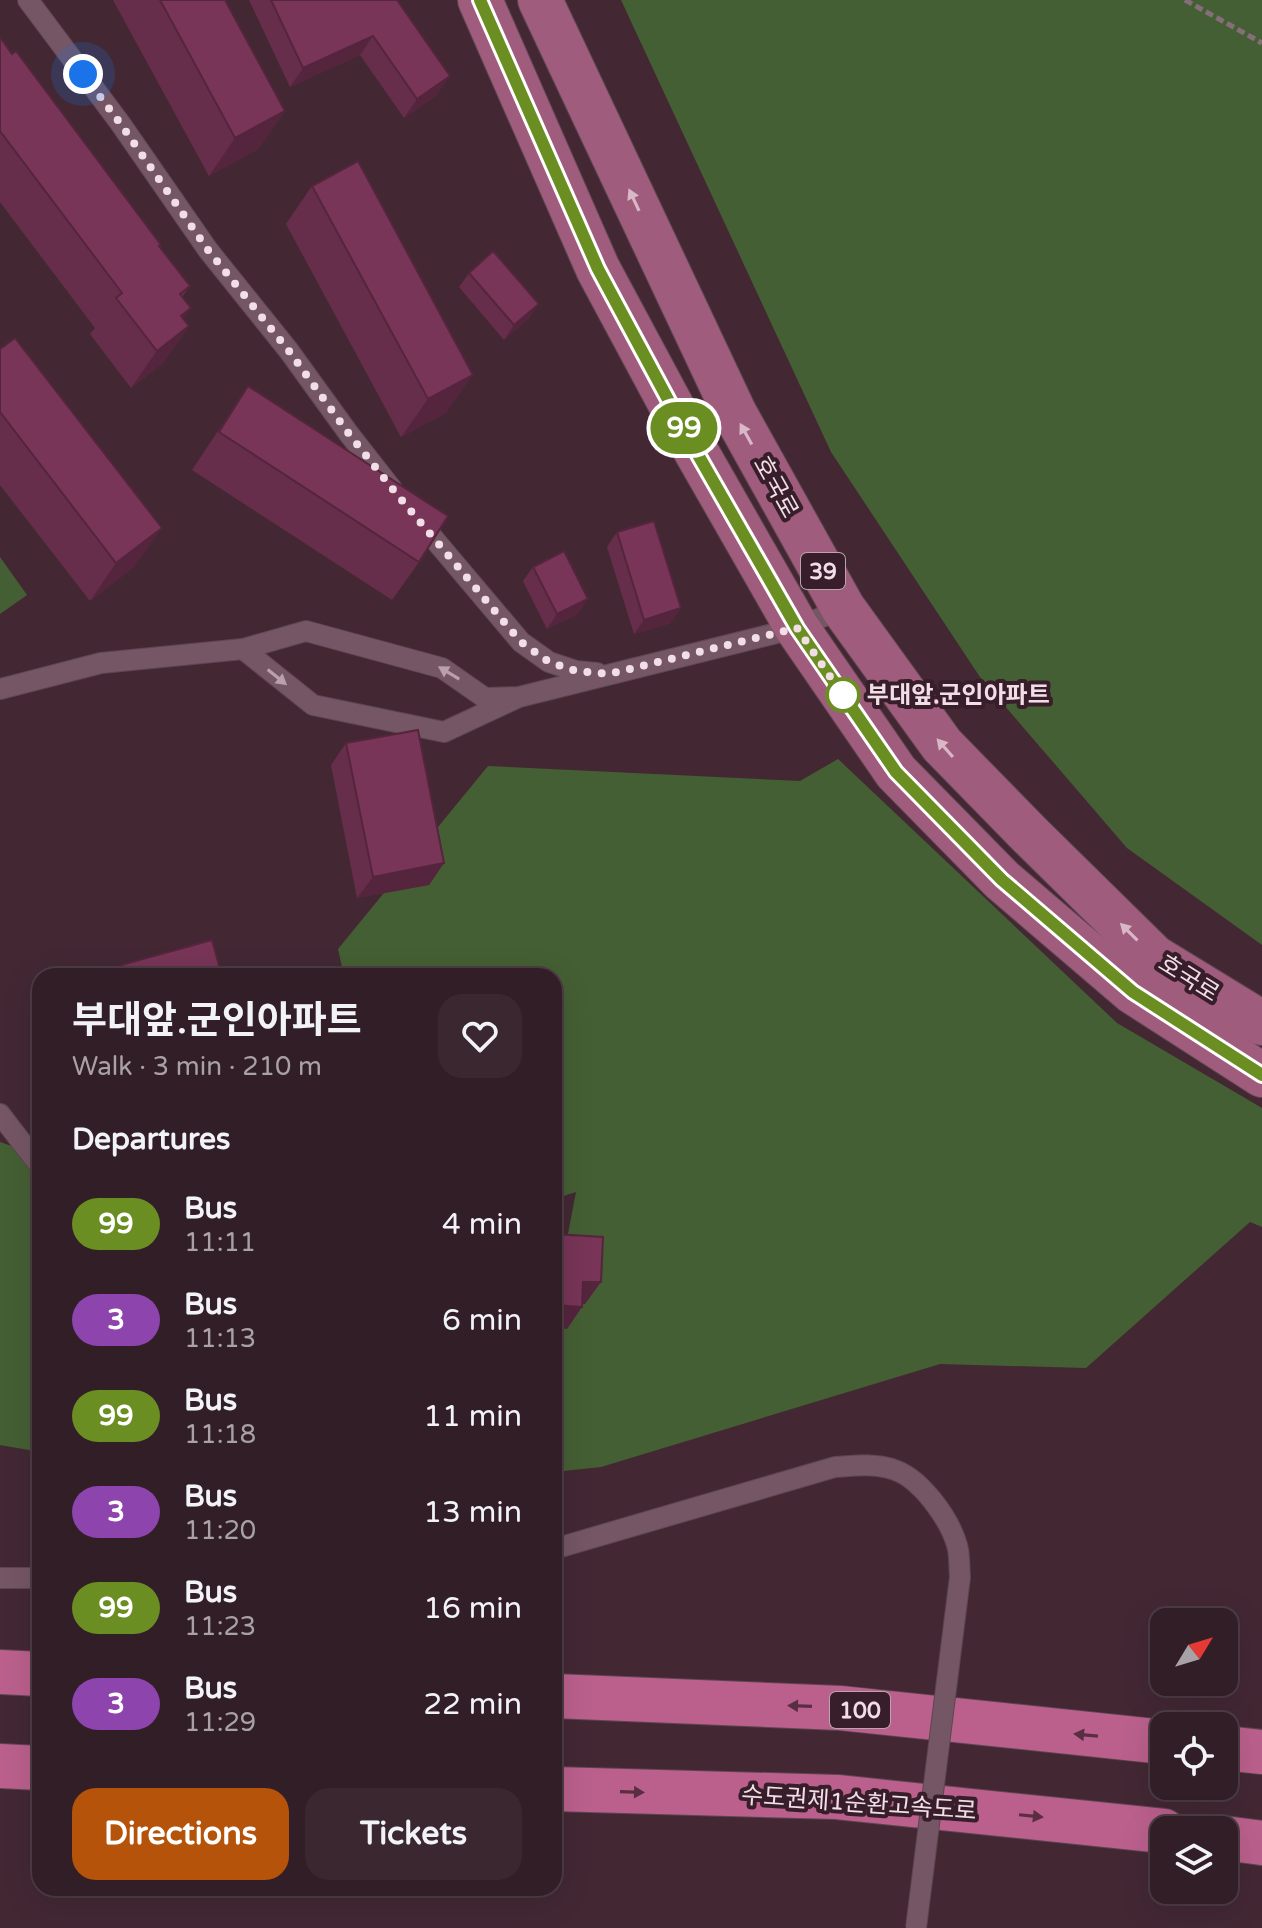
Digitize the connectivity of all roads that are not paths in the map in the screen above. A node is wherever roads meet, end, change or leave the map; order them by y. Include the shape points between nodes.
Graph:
1 (28, 0) edge
2 (480, 0) edge
3 (540, 0) edge
4 (843, 608) junction
5 (797, 628) junction
6 (243, 649) junction
7 (609, 674) junction
8 (0, 689) edge
9 (519, 697) junction
10 (1262, 1023) edge
11 (1262, 1075) edge
12 (0, 1114) edge
13 (32, 1156) edge
14 (562, 1547) edge
15 (0, 1578) edge
16 (32, 1578) edge
17 (0, 1672) edge
18 (32, 1674) edge
19 (562, 1696) edge
20 (1150, 1741) edge
21 (1238, 1749) edge
22 (1262, 1752) edge
23 (0, 1766) edge
24 (32, 1768) edge
25 (562, 1789) edge
26 (1150, 1830) edge
27 (1238, 1840) edge
28 (1262, 1843) edge
29 (916, 1928) edge

1 - 7 lane via 349,434 521,642 549,662
2 - 5 main road, 호국로 / 39 via 598,269
4 -> 3 main road, 호국로 / 39 via 735,414
4 - 5 lane
10 -> 4 main road, 호국로 / 39 via 1154,957 1041,846 942,745
5 - 7 lane
5 - 11 main road, 호국로 / 39 via 896,772 1002,880 1133,992
6 - 8 lane via 101,663
9 -> 6 lane via 485,698 442,668 306,631
6 -> 9 lane via 313,705 444,732
7 - 9 lane
12 - 13 lane
14 - 29 lane, bridge via 835,1467 895,1470 921,1487 944,1516 957,1546 960,1577
15 - 16 lane
17 - 18 highway
20 -> 19 highway, 100 via 840,1708
21 - 22 highway
23 - 24 highway
25 -> 26 highway, 수도권제1순환고속도로 via 837,1797
27 - 28 highway

